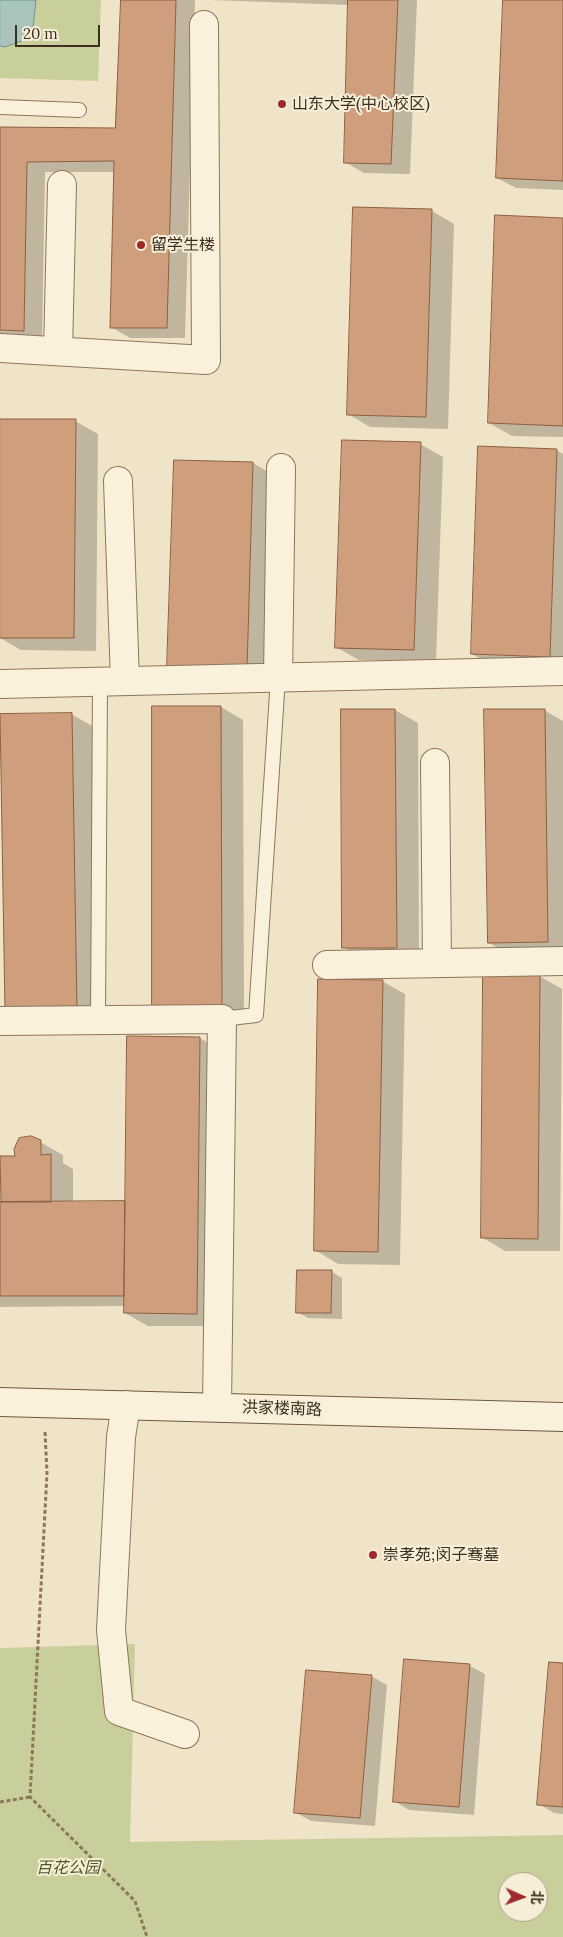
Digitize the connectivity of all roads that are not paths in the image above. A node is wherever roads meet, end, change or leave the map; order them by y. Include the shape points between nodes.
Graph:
1 (204, 25) dead end
2 (0, 107) edge
3 (80, 110) dead end
4 (62, 185) dead end
5 (0, 348) edge
6 (58, 351) junction
7 (281, 468) dead end
8 (118, 481) dead end
9 (563, 671) edge
10 (278, 678) junction
11 (112, 681) junction
12 (0, 684) edge
13 (435, 763) dead end
14 (563, 961) edge
15 (437, 963) junction
16 (326, 965) dead end
17 (222, 1019) junction
18 (0, 1021) edge
19 (98, 1021) junction
20 (0, 1402) edge
21 (126, 1404) junction
22 (217, 1407) junction
23 (563, 1417) edge
24 (185, 1734) dead end

1 - 6 street via 206,360
2 - 3 lane
4 - 6 street
5 - 6 street
7 - 10 street
8 - 11 street
9 - 10 street
10 - 11 street
10 - 17 lane via 256,1015
11 - 12 street
11 - 19 lane
13 - 15 street
14 - 15 street
15 - 16 street
17 - 19 street
17 - 22 street
18 - 19 street
20 - 21 street, 洪家楼南路
21 - 22 street, 洪家楼南路
21 - 24 street via 121,1437 112,1630 119,1711
22 - 23 street, 洪家楼南路

